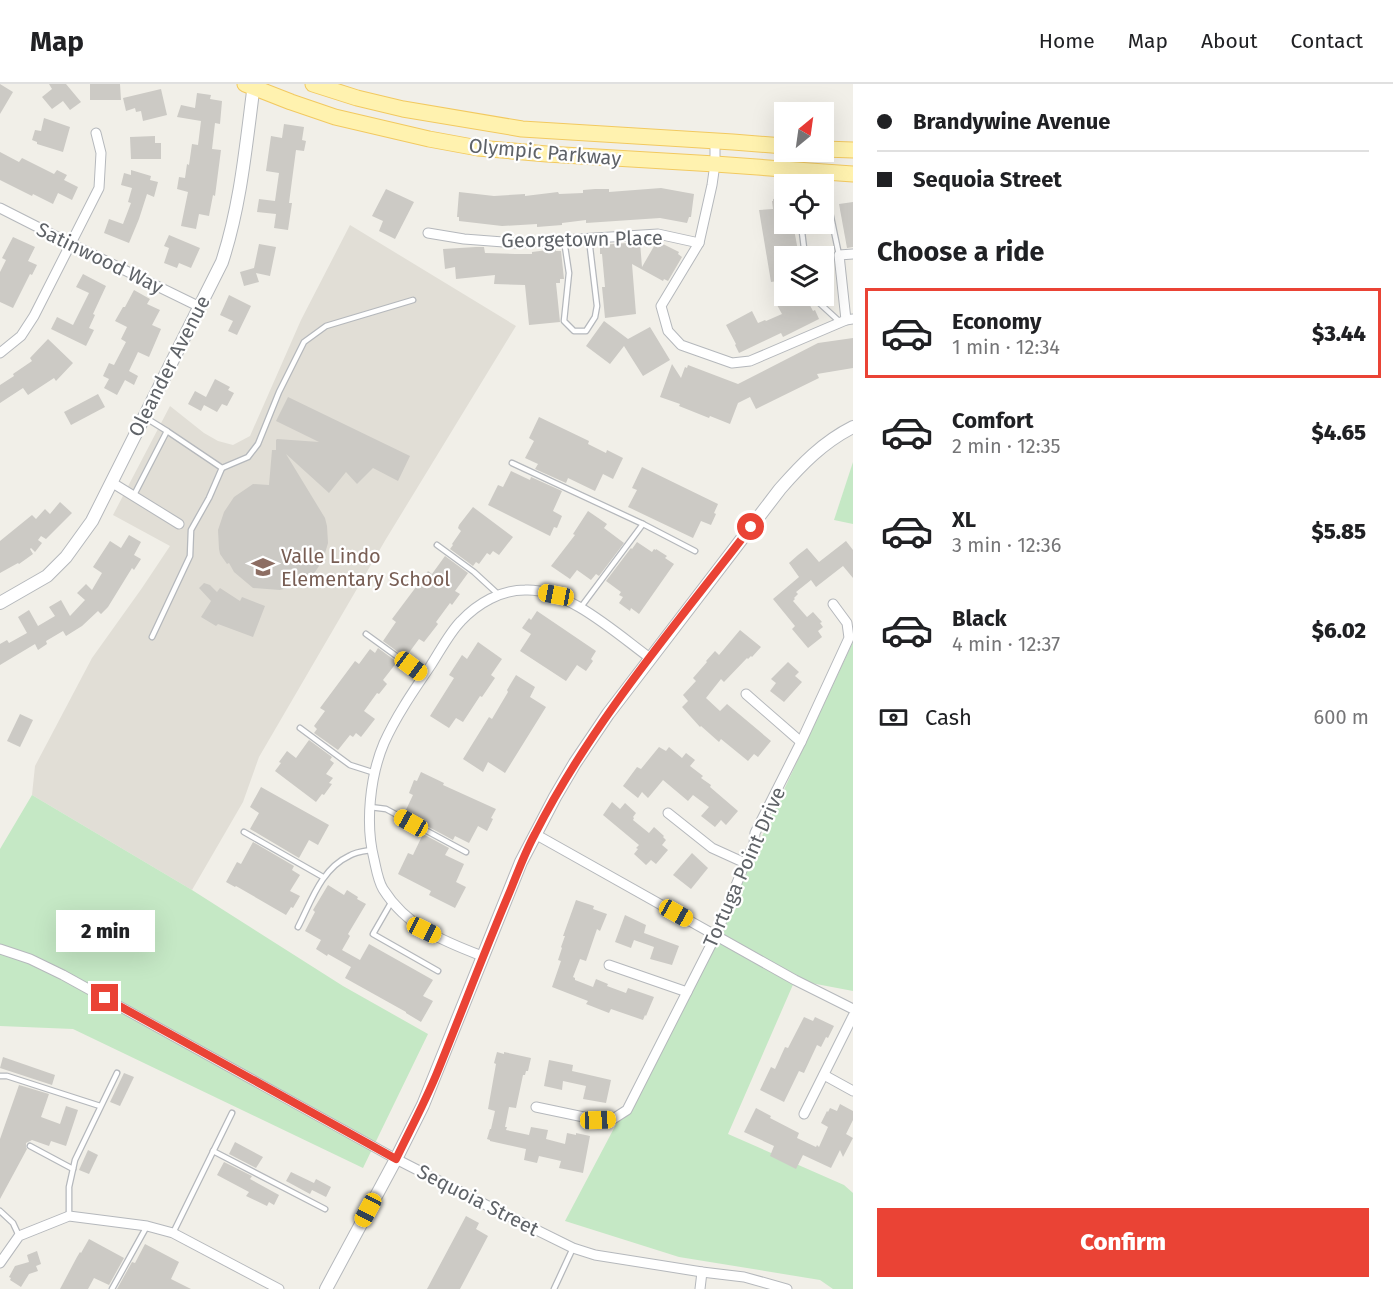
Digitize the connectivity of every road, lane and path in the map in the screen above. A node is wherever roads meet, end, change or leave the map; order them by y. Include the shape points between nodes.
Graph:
1 (313, 84) edge
2 (251, 85) edge
3 (96, 133) dead end
4 (715, 141) junction
5 (774, 145) edge
6 (834, 149) edge
7 (853, 150) edge
8 (715, 164) junction
9 (853, 174) edge
10 (0, 208) edge
11 (834, 231) edge
12 (428, 233) dead end
13 (589, 239) junction
14 (564, 240) junction
15 (699, 243) junction
16 (71, 244) junction
17 (853, 254) edge
18 (839, 255) junction
19 (413, 300) dead end
20 (825, 306) edge
21 (200, 307) junction
22 (846, 320) edge
23 (0, 353) edge
24 (144, 417) junction
25 (853, 427) edge
26 (167, 431) junction
27 (512, 463) dead end
28 (222, 468) junction
29 (111, 482) junction
30 (133, 496) junction
31 (179, 524) joint
32 (643, 524) junction
33 (191, 530) junction
34 (437, 545) dead end
35 (695, 551) dead end
36 (499, 595) junction
37 (0, 603) edge
38 (833, 604) dead end
39 (580, 607) junction
40 (366, 634) dead end
41 (152, 637) dead end
42 (650, 658) junction
43 (424, 676) junction
44 (746, 694) dead end
45 (300, 728) dead end
46 (801, 742) junction
47 (375, 773) junction
48 (370, 807) junction
49 (668, 813) dead end
50 (244, 832) dead end
51 (535, 834) junction
52 (371, 850) junction
53 (466, 852) dead end
54 (745, 863) junction
55 (323, 877) junction
56 (392, 901) junction
57 (298, 927) dead end
58 (716, 935) junction
59 (0, 949) edge
60 (482, 956) junction
61 (609, 965) dead end
62 (438, 971) dead end
63 (687, 992) junction
64 (853, 1009) edge
65 (853, 1016) edge
66 (117, 1073) dead end
67 (824, 1075) junction
68 (0, 1076) edge
69 (853, 1091) edge
70 (100, 1107) junction
71 (536, 1107) dead end
72 (232, 1113) dead end
73 (804, 1114) dead end
74 (30, 1146) dead end
75 (213, 1151) junction
76 (396, 1159) junction
77 (73, 1169) junction
78 (325, 1209) dead end
79 (0, 1211) edge
80 (69, 1216) junction
81 (147, 1226) junction
82 (173, 1233) junction
83 (19, 1236) junction
84 (573, 1248) junction
85 (0, 1263) edge
86 (702, 1272) junction
87 (112, 1289) edge
88 (279, 1289) edge
89 (326, 1289) edge
90 (554, 1289) edge
91 (700, 1289) edge
92 (785, 1289) edge

1 - 4 main road, Olympic Parkway via 403,109 522,129
2 - 8 main road, Olympic Parkway via 335,117 468,146
2 - 21 street, Oleander Avenue via 242,174 230,239
3 - 16 street via 101,153 99,188
4 - 5 main road, Olympic Parkway
4 - 8 street
6 - 7 main road
8 - 9 main road, Olympic Parkway
8 - 15 street
10 - 16 street, Satinwood Way
11 - 18 lane
12 - 14 street, Georgetown Place via 516,243
13 - 14 street, Georgetown Place
13 - 14 lane via 597,306 596,317 586,331 574,331 564,321 569,273
13 - 15 street, Georgetown Place via 658,234
15 - 22 street via 661,306 668,331 681,345 732,363 750,361
16 - 21 street, Satinwood Way
16 - 23 street via 21,336
17 - 18 street
18 - 22 street
19 - 28 lane via 326,327 304,342 258,444 248,457
20 - 22 lane
21 - 24 street, Oleander Avenue
24 - 26 lane
24 - 29 street, Oleander Avenue
25 - 42 street via 801,465
26 - 28 lane
26 - 30 lane
27 - 32 lane
28 - 33 lane
29 - 30 street
29 - 37 street, Oleander Avenue via 92,521 66,556 47,576
30 - 31 street
31 - 33 lane
32 - 35 lane
32 - 39 lane
33 - 41 lane via 190,556
34 - 36 lane
36 - 39 street via 527,589 556,595
36 - 43 street via 460,621
38 - 46 street, Tortuga Point Drive via 848,623 849,638
39 - 42 street
40 - 43 lane
42 - 51 street via 575,763
43 - 47 street via 384,744
44 - 46 street
45 - 47 lane via 350,765
46 - 54 street, Tortuga Point Drive via 755,834
47 - 48 street
48 - 52 street
48 - 53 lane via 386,809
49 - 54 street via 712,848
50 - 55 lane
51 - 58 street
51 - 60 street
52 - 55 lane via 350,855
52 - 56 street via 381,887
54 - 58 street, Tortuga Point Drive
55 - 57 lane
56 - 60 street via 424,930
56 - 62 lane via 373,934
58 - 63 street, Tortuga Point Drive
58 - 64 street
59 - 76 street, Sequoia Street via 63,975
60 - 76 street via 437,1073
61 - 63 street
63 - 71 street, Tortuga Point Drive via 627,1110 613,1119 598,1120
65 - 67 street
66 - 70 lane
67 - 69 street
67 - 73 street
68 - 70 lane
70 - 77 lane
72 - 75 lane
74 - 77 lane
75 - 78 lane
75 - 82 lane
76 - 84 street, Sequoia Street
76 - 89 street
77 - 80 lane
79 - 83 lane via 13,1223
80 - 81 street
80 - 83 street
81 - 82 street
81 - 87 lane
82 - 88 street
83 - 85 street
84 - 86 street, Sequoia Street via 595,1256
84 - 90 lane
86 - 91 street
86 - 92 street, Sequoia Street via 744,1277

